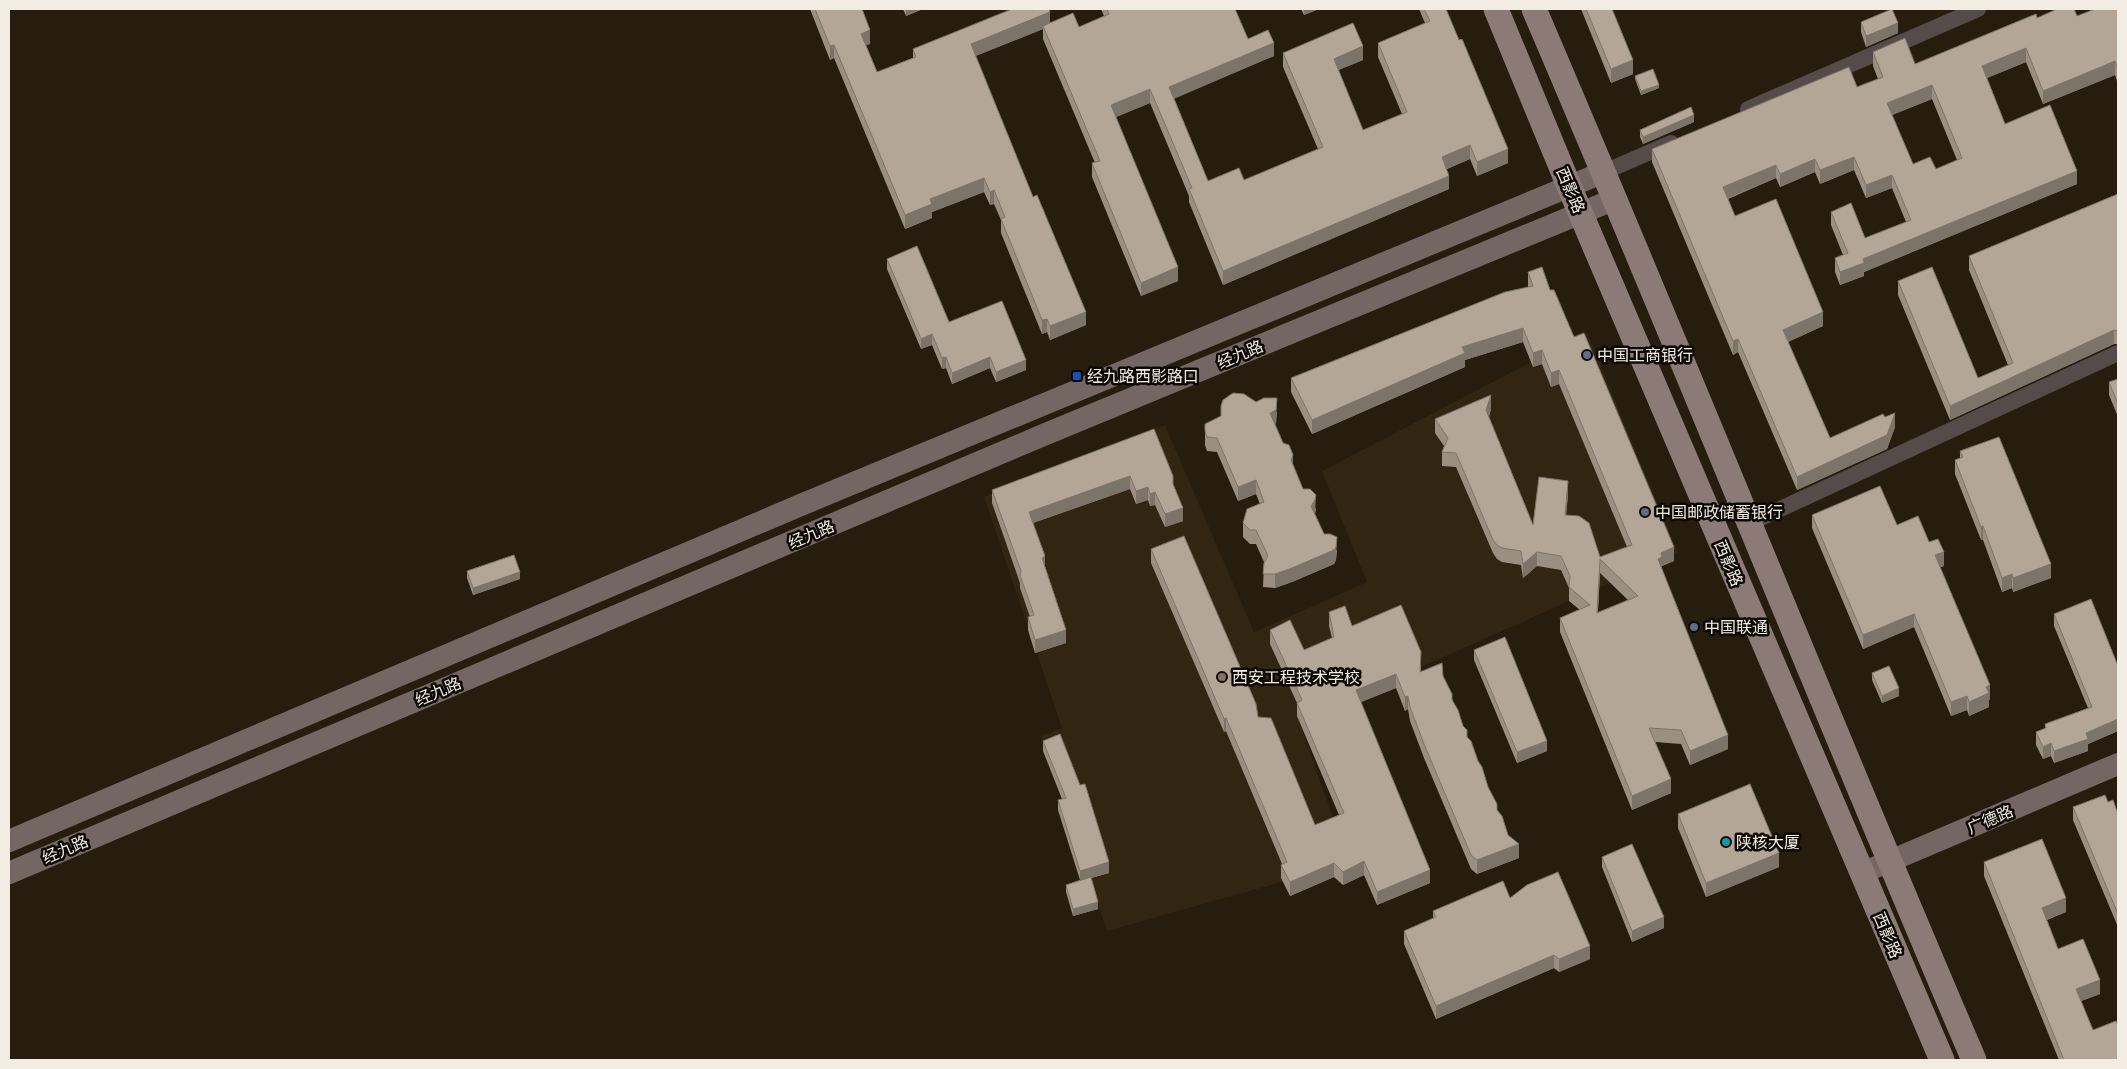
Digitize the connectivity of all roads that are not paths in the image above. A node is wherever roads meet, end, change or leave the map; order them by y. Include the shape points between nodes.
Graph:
1 (1496, 9) edge
2 (1534, 9) edge
3 (1978, 9) edge
4 (1731, 116) edge
5 (1686, 136) edge
6 (1604, 172) junction
7 (1569, 186) junction
8 (1615, 199) junction
9 (1580, 213) junction
10 (2118, 353) edge
11 (1750, 523) junction
12 (2118, 764) edge
13 (9, 841) edge
14 (1889, 862) junction
15 (9, 873) edge
16 (1862, 873) junction
17 (1942, 1060) edge
18 (1974, 1060) edge

1 - 7 main road, 西影路
2 - 6 main road, 西影路
3 - 4 street
5 - 6 street
6 - 7 street, 经九路
6 - 8 main road, 西影路
7 - 9 main road, 西影路
7 - 13 street, 经九路 via 796,507
8 - 9 street, 经九路
8 - 11 main road, 西影路
9 - 15 street, 经九路 via 1041,436
9 - 16 main road, 西影路
10 - 11 street
11 - 14 main road, 西影路
12 - 14 street, 广德路
14 - 16 street, 广德路
14 - 18 main road, 西影路
16 - 17 main road, 西影路

